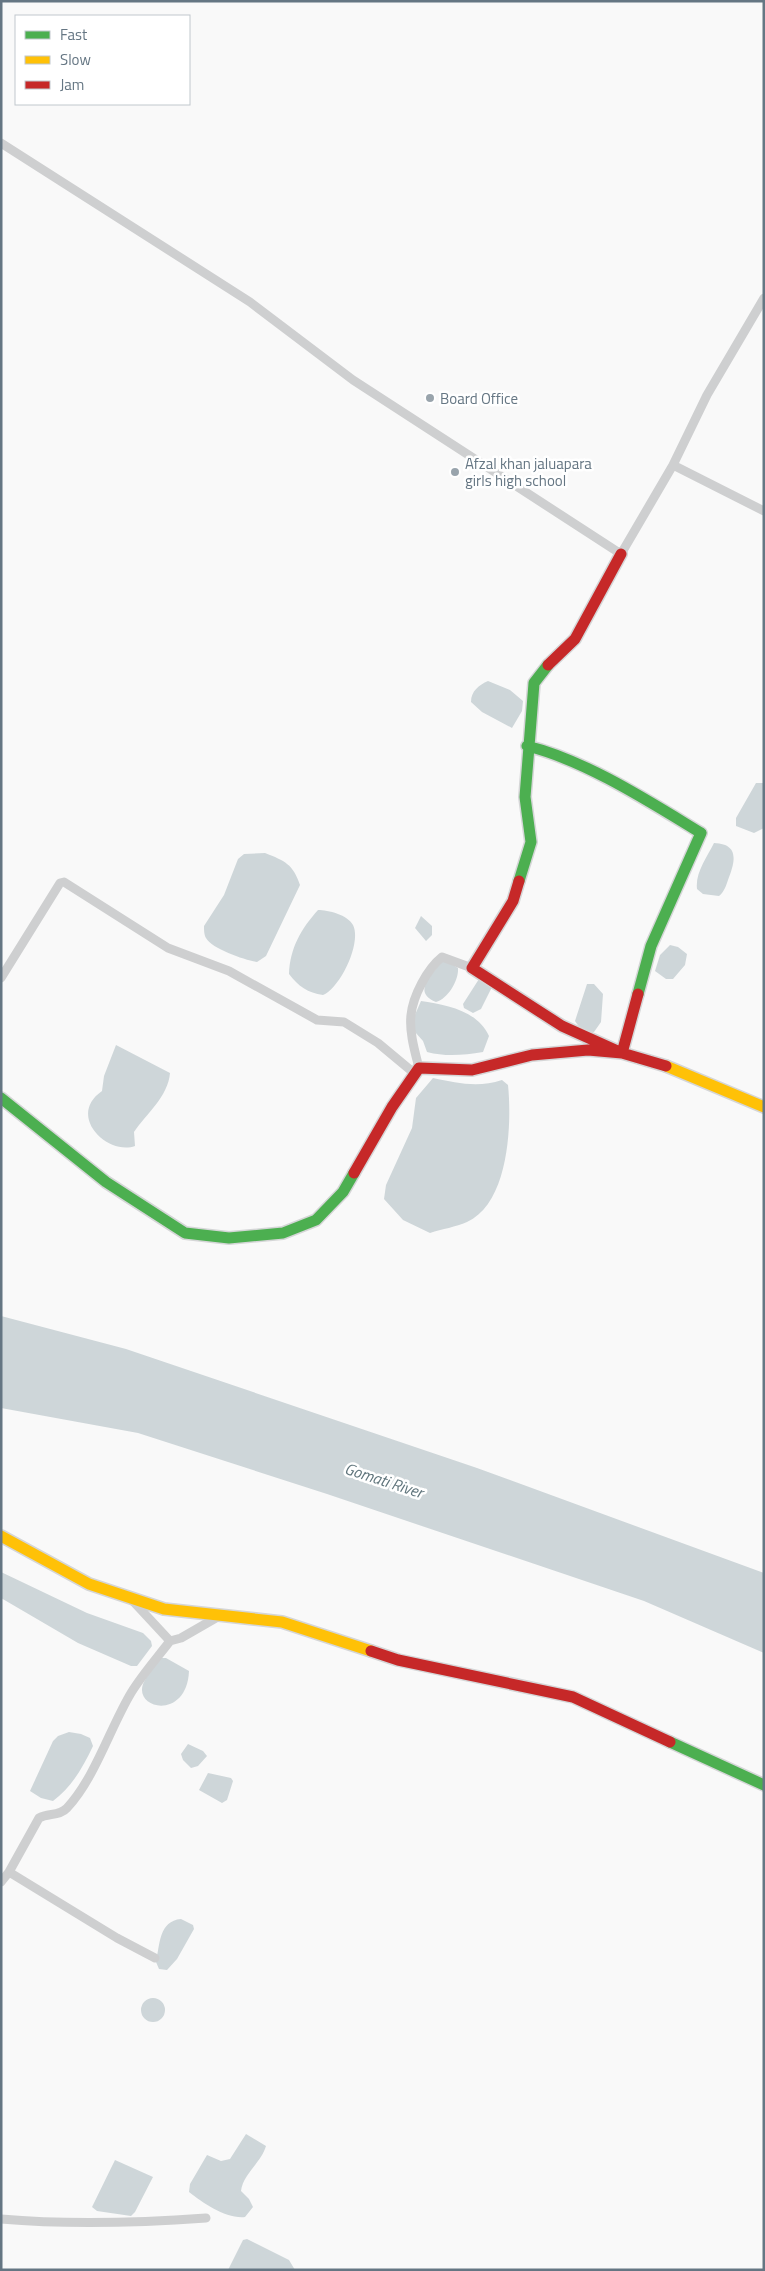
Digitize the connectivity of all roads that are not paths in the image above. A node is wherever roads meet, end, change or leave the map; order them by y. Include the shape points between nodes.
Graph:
1 (1, 143) edge
2 (764, 298) edge
3 (760, 315) edge
4 (673, 466) junction
5 (764, 511) edge
6 (621, 554) junction
7 (527, 746) junction
8 (472, 968) junction
9 (1, 978) edge
10 (622, 1053) junction
11 (417, 1071) junction
12 (1, 1098) edge
13 (764, 1107) edge
14 (1, 1536) edge
15 (129, 1597) junction
16 (221, 1615) junction
17 (170, 1641) junction
18 (764, 1785) edge
19 (8, 1872) junction
20 (1, 1882) edge
21 (155, 1958) dead end
22 (206, 2218) dead end
23 (1, 2219) edge

1 - 6 street via 250,302 353,380
2 - 3 street
3 - 4 street via 707,395
4 - 5 street
4 - 6 street
6 - 7 street via 575,639 534,683
7 - 8 street via 525,797 531,842 513,901
7 - 10 street via 548,751 637,794 701,833 650,946
8 - 10 street via 562,1026
8 - 11 street via 442,957 430,970 411,1015
9 - 11 street via 37,917 60,883 64,882 168,948 229,971 317,1020 344,1022
10 - 11 street via 588,1050 532,1055 472,1070
10 - 13 street via 695,1076
11 - 12 street via 343,1192 316,1220 283,1234 256,1237 229,1238 185,1233 106,1182
14 - 15 street via 88,1584
15 - 16 street via 164,1609
15 - 17 street
16 - 17 street
16 - 18 street via 282,1622 398,1660 573,1697
17 - 19 street via 131,1694 93,1768 67,1808 40,1818
19 - 20 street
19 - 21 street
22 - 23 street via 125,2223

